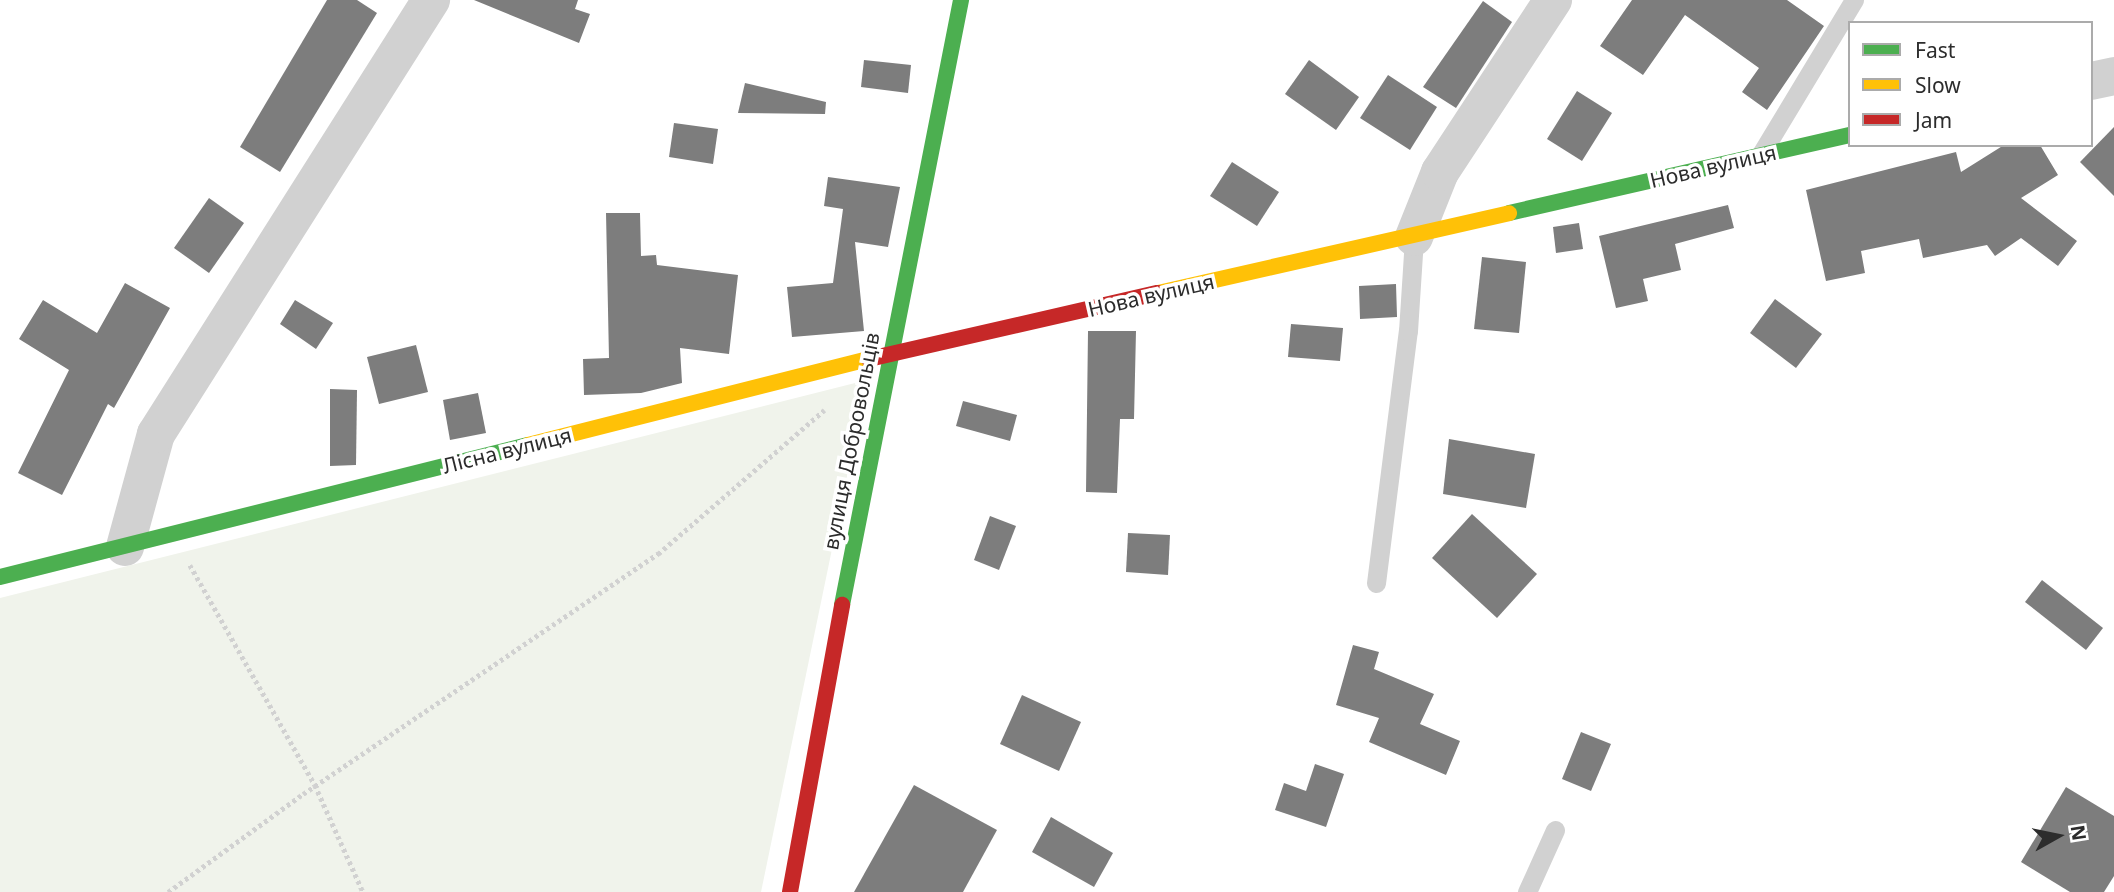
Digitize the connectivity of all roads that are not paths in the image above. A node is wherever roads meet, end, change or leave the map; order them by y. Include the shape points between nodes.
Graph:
1 (431, 0) edge
2 (961, 0) edge
3 (1553, 0) edge
4 (1854, 0) edge
5 (2114, 76) edge
6 (2093, 81) edge
7 (1848, 135) edge
8 (1761, 155) junction
9 (1414, 237) junction
10 (888, 354) junction
11 (125, 547) junction
12 (0, 577) edge
13 (1376, 583) dead end
14 (1555, 830) dead end
15 (790, 892) edge
16 (1527, 892) edge

1 - 11 street via 156,434
2 - 10 street, вулиця Добровольців
3 - 9 street via 1440,172
4 - 8 lane
5 - 6 street
7 - 8 street, Нова вулиця
8 - 9 street, Нова вулиця
9 - 10 street, Нова вулиця
9 - 13 lane via 1408,331
10 - 11 street, Лісна вулиця
10 - 15 street, вулиця Добровольців
11 - 12 street, Лісна вулиця
14 - 16 lane

